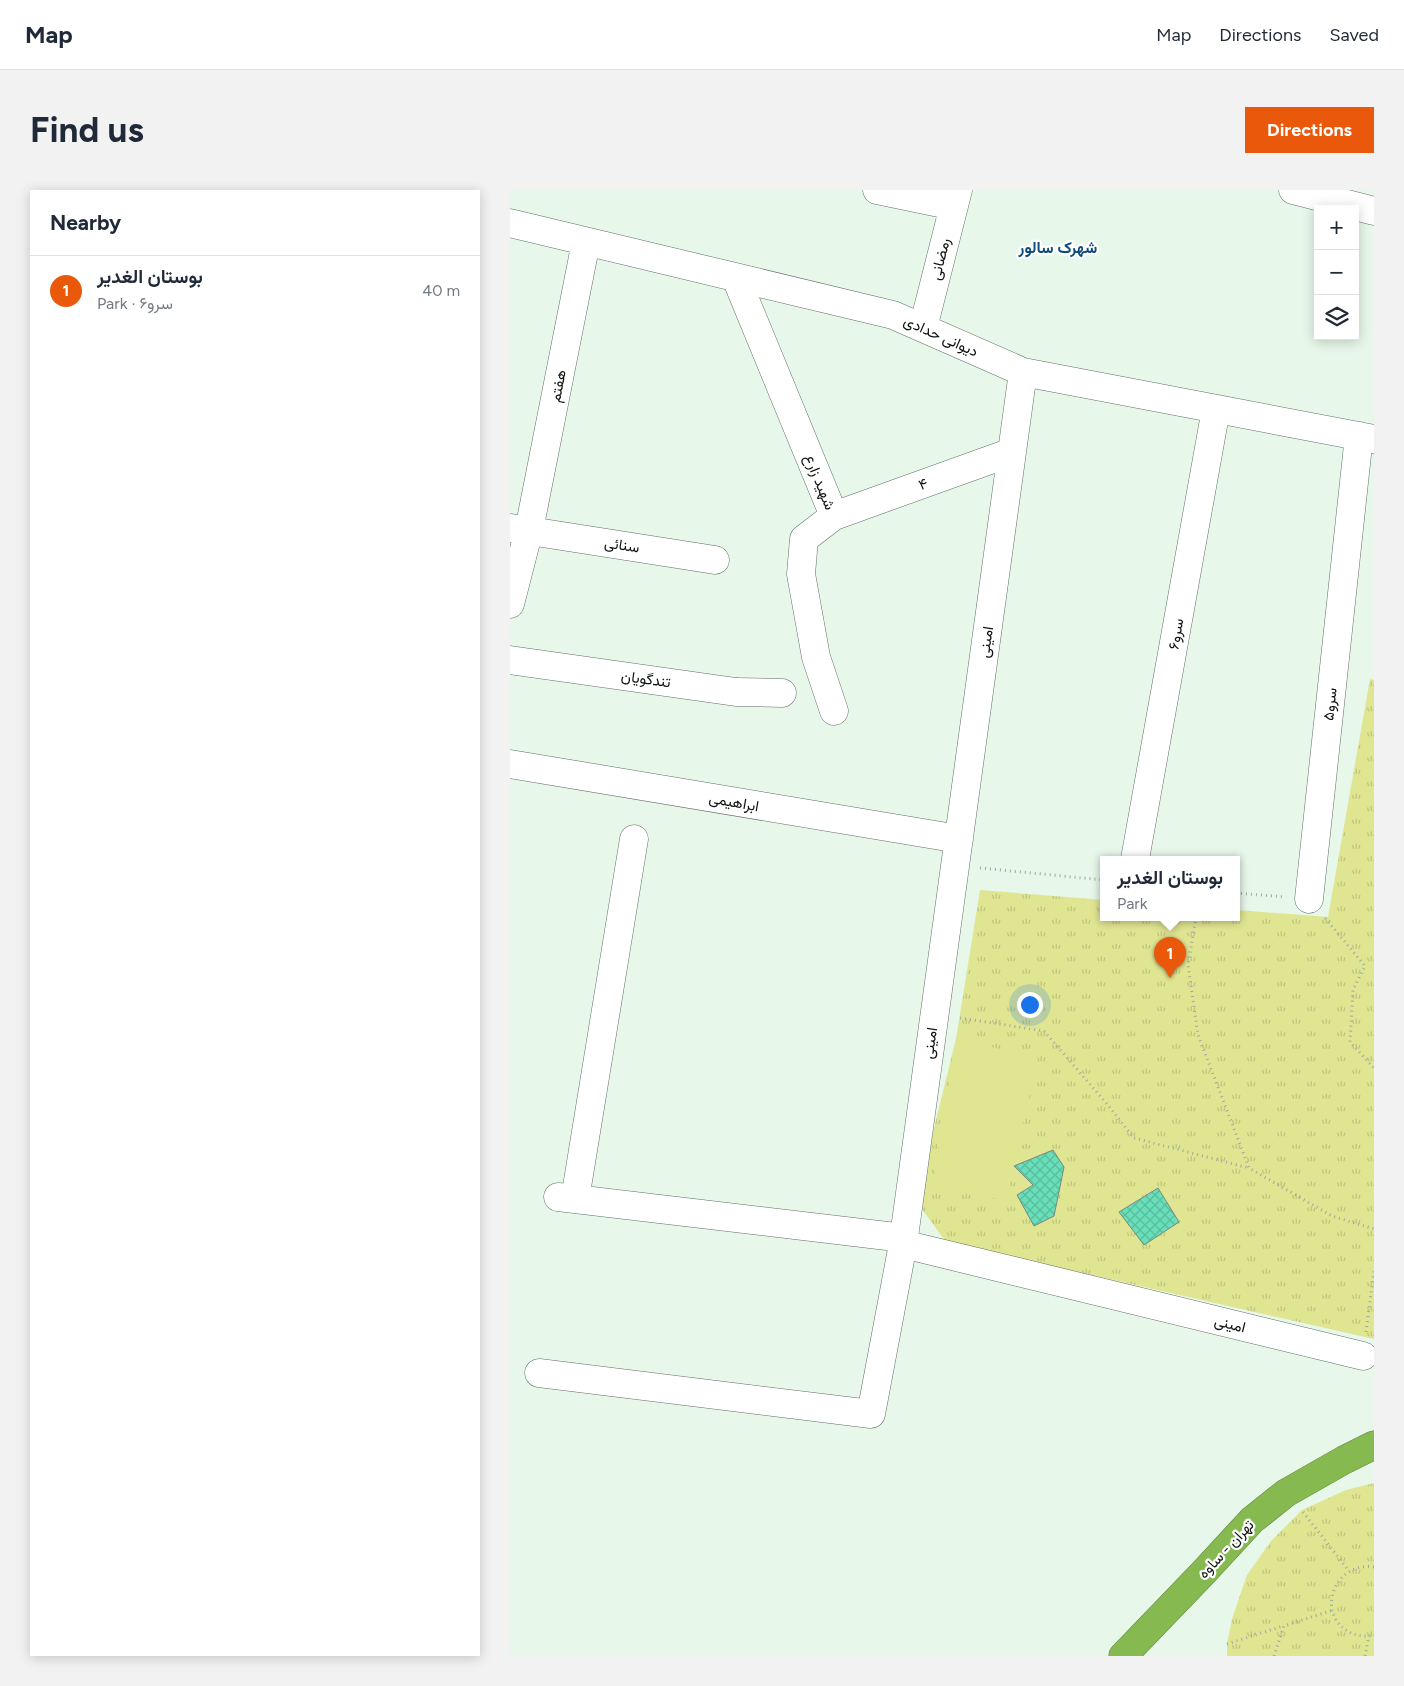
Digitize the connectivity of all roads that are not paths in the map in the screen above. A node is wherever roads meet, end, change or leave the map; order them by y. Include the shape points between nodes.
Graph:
1 (877, 190) edge
2 (1293, 190) edge
3 (956, 198) edge
4 (1374, 211) edge
5 (510, 223) edge
6 (586, 242) junction
7 (736, 278) junction
8 (923, 328) junction
9 (1023, 372) junction
10 (1216, 410) junction
11 (1366, 438) edge
12 (1012, 452) junction
13 (834, 516) junction
14 (520, 529) edge
15 (715, 560) dead end
16 (510, 604) edge
17 (510, 660) edge
18 (782, 693) dead end
19 (834, 711) dead end
20 (510, 764) edge
21 (634, 839) dead end
22 (959, 839) junction
23 (1136, 856) edge
24 (1309, 899) road end
25 (903, 1241) junction
26 (1364, 1356) road end
27 (539, 1374) dead end
28 (1374, 1445) edge
29 (1374, 1453) edge
30 (1344, 1460) junction
31 (1123, 1656) edge

1 - 3 street
2 - 4 street
3 - 8 street, رمضانی
5 - 6 street, دیوانی حدادی
6 - 7 street, دیوانی حدادی
6 - 14 street, هفتم
7 - 8 street, دیوانی حدادی via 893,315
7 - 13 street, شهید زارع
8 - 9 street, دیوانی حدادی
9 - 10 street, دیوانی حدادی
9 - 12 street, امینی
10 - 11 street, دیوانی حدادی
10 - 23 street, سرو۶
11 - 24 street, سرو۵
12 - 13 street, ۴
12 - 22 street, امینی
13 - 19 street, شهید زارع via 804,539 801,574 816,658
14 - 15 street, سنائی
14 - 16 street, هفتم
17 - 18 street, تندگویان via 736,692
20 - 22 street, ابراهیمی
21 - 25 street via 566,1198
22 - 25 street, امینی
25 - 26 street, امینی
25 - 27 street via 871,1414
28 - 30 highway
29 - 30 highway
30 - 31 highway, تهران - ساوه via 1286,1493 1252,1520

